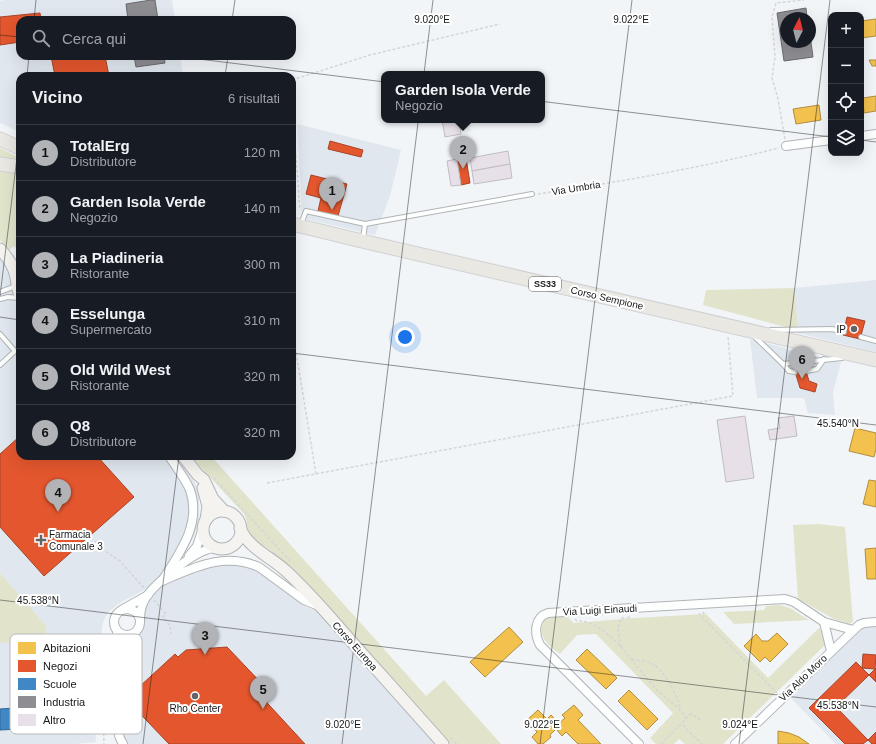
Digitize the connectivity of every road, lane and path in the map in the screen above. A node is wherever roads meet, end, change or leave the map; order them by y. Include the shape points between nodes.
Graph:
1 (804, 0) edge
2 (500, 24) dead end
3 (296, 79) edge
4 (876, 134) edge
5 (864, 136) edge
6 (0, 139) edge
7 (828, 140) edge
8 (16, 146) edge
9 (786, 146) junction
10 (0, 164) edge
11 (16, 166) edge
12 (532, 194) joint
13 (365, 224) junction
14 (296, 225) edge
15 (362, 241) junction
16 (3, 252) edge
17 (16, 262) edge
18 (16, 276) edge
19 (16, 289) edge
20 (0, 292) edge
21 (16, 292) edge
22 (0, 299) edge
23 (728, 326) junction
24 (749, 331) junction
25 (844, 332) dead end
26 (861, 336) dead end
27 (1, 337) edge
28 (876, 341) edge
29 (296, 352) edge
30 (858, 356) junction
31 (824, 359) junction
32 (876, 360) edge
33 (803, 362) dead end
34 (792, 363) dead end
35 (783, 364) junction
36 (0, 365) edge
37 (806, 371) dead end
38 (795, 372) dead end
39 (172, 460) edge
40 (186, 460) edge
41 (316, 474) junction
42 (198, 475) junction
43 (267, 483) dead end
44 (224, 511) junction
45 (204, 524) junction
46 (240, 528) junction
47 (95, 541) dead end
48 (222, 548) junction
49 (262, 554) junction
50 (186, 561) junction
51 (162, 581) junction
52 (149, 594) junction
53 (697, 604) junction
54 (321, 607) junction
55 (624, 608) junction
56 (120, 611) junction
57 (567, 612) junction
58 (140, 620) junction
59 (824, 622) junction
60 (876, 622) edge
61 (853, 630) junction
62 (117, 632) joint
63 (135, 632) joint
64 (120, 634) edge
65 (132, 634) edge
66 (171, 634) dead end
67 (621, 646) junction
68 (831, 651) junction
69 (632, 660) junction
70 (782, 698) junction
71 (680, 708) junction
72 (686, 718) junction
73 (700, 720) dead end
74 (683, 722) junction
75 (119, 734) edge
76 (123, 744) edge
77 (443, 744) edge
78 (639, 744) edge
79 (661, 744) edge
80 (702, 744) edge
81 (735, 744) edge

1 - 9 path via 776,3 772,17 775,57 772,78
2 - 3 path via 370,55
4 - 5 street
6 - 8 main road
7 - 9 street
9 - 12 path, Via Umbria via 733,159
10 - 11 main road
12 - 13 lane
13 - 14 lane via 306,211
13 - 15 lane
14 - 15 main road, Corso Sempione / SS33
15 - 23 main road, Corso Sempione / SS33
16 - 17 main road
16 - 18 main road via 14,268
19 - 20 lane
21 - 22 lane via 13,297
23 - 24 main road, Corso Sempione / SS33
23 - 41 path via 733,396
24 - 25 lane via 832,329
24 - 30 main road, Corso Sempione / SS33
24 - 35 lane
26 - 28 lane
27 - 36 lane via 14,352
29 - 41 path
30 - 31 lane
30 - 32 main road, Corso Sempione / SS33
31 - 33 lane
31 - 37 lane via 817,369
34 - 35 lane
35 - 38 lane via 789,371
39 - 51 street via 190,491 193,521 186,541
40 - 42 main road
41 - 43 path
42 - 44 main road
42 - 45 main road via 208,506
44 - 45 main road via 216,512
44 - 46 main road via 237,519
45 - 48 main road via 204,537 210,544
45 - 50 street via 197,546
46 - 48 main road via 238,538 231,546
46 - 49 main road, Corso Europa
47 - 52 path via 120,561
48 - 49 main road, Corso Europa via 241,547
48 - 50 street via 207,549
49 - 54 main road, Corso Europa via 280,566
50 - 51 street
51 - 52 street
51 - 54 street via 215,561 239,561 265,570 304,600
52 - 56 street
52 - 58 street via 142,606
52 - 66 path via 166,614 162,617 170,626
53 - 55 street, Via Luigi Einaudi
53 - 59 street, Via Luigi Einaudi via 785,599
53 - 70 path via 704,613 699,614
54 - 77 main road, Corso Europa
55 - 57 street, Via Luigi Einaudi
55 - 67 path via 630,618 621,618 618,626
56 - 58 street via 132,610
56 - 62 street via 114,621
57 - 67 path via 577,621 584,621 598,628
57 - 78 street, Via Luigi Einaudi via 544,614 537,623 537,640
58 - 63 street via 139,628
59 - 61 street, Via Luigi Einaudi
59 - 68 street
60 - 61 street, Via Aldo Moro via 859,624
61 - 68 street, Via Aldo Moro
62 - 64 street
63 - 65 street
67 - 69 path
68 - 70 street, Via Aldo Moro
69 - 71 path via 656,690
69 - 71 path via 650,662 658,669 673,688
70 - 81 street, Via Aldo Moro
71 - 72 path
72 - 73 path via 692,714
72 - 74 path
74 - 79 path
74 - 80 path via 685,728
75 - 76 street

